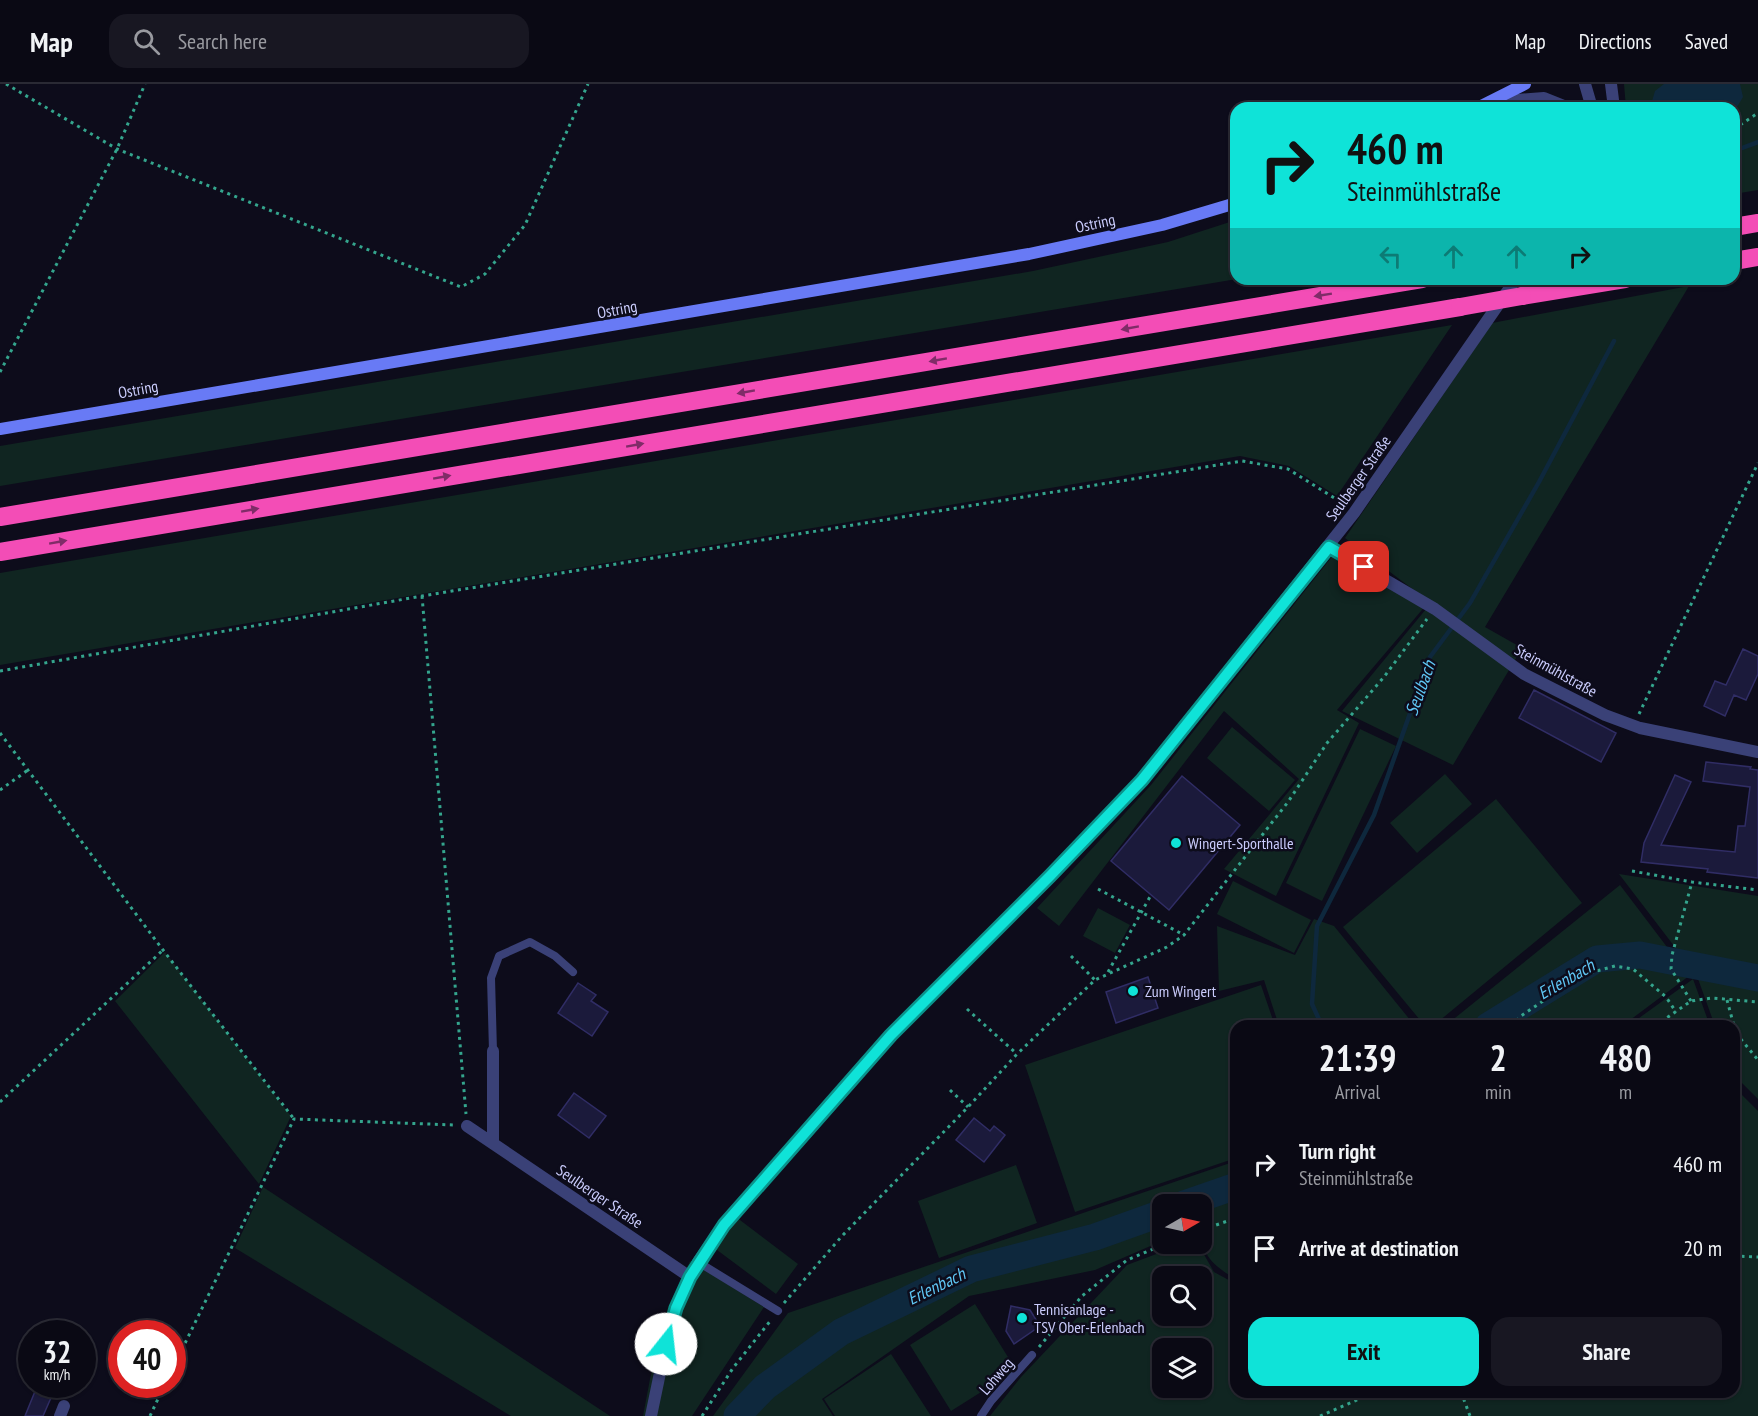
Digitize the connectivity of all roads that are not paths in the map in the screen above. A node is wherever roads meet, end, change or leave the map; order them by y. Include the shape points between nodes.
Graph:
1 (1525, 84) edge
2 (1585, 84) edge
3 (1611, 84) edge
4 (1490, 102) joint
5 (1554, 102) edge
6 (1590, 102) edge
7 (1613, 102) edge
8 (1230, 205) edge
9 (1758, 223) edge
10 (1740, 226) edge
11 (1758, 257) edge
12 (1740, 260) edge
13 (1386, 285) edge
14 (1512, 285) edge
15 (1589, 285) edge
16 (0, 429) edge
17 (0, 517) edge
18 (1329, 547) junction
19 (0, 552) edge
20 (1758, 752) edge
21 (573, 972) dead end
22 (493, 1051) joint
23 (467, 1126) road end
24 (493, 1143) junction
25 (698, 1262) junction
26 (690, 1277) junction
27 (778, 1311) road end
28 (1032, 1355) road end
29 (651, 1416) edge
30 (981, 1416) edge

1 - 4 main road
2 - 6 street
3 - 7 street
4 - 5 street via 1544,98
8 - 16 main road, Ostring via 1162,225 1029,254
9 - 10 highway
11 - 12 highway
13 -> 17 highway
14 - 18 street, Seulberger Straße
19 -> 15 highway, bridge
18 - 20 street, Steinmühlstraße via 1438,611 1524,674 1605,715 1633,726
18 - 25 street, Seulberger Straße via 1142,780 891,1035 724,1225
21 - 22 lane via 530,942 499,956 491,978
22 - 24 street
23 - 24 street, Seulberger Straße
24 - 26 street, Seulberger Straße
25 - 26 street, Seulberger Straße
25 - 27 lane
26 - 29 street, Seulberger Straße via 676,1308
28 - 30 lane, Lohweg

